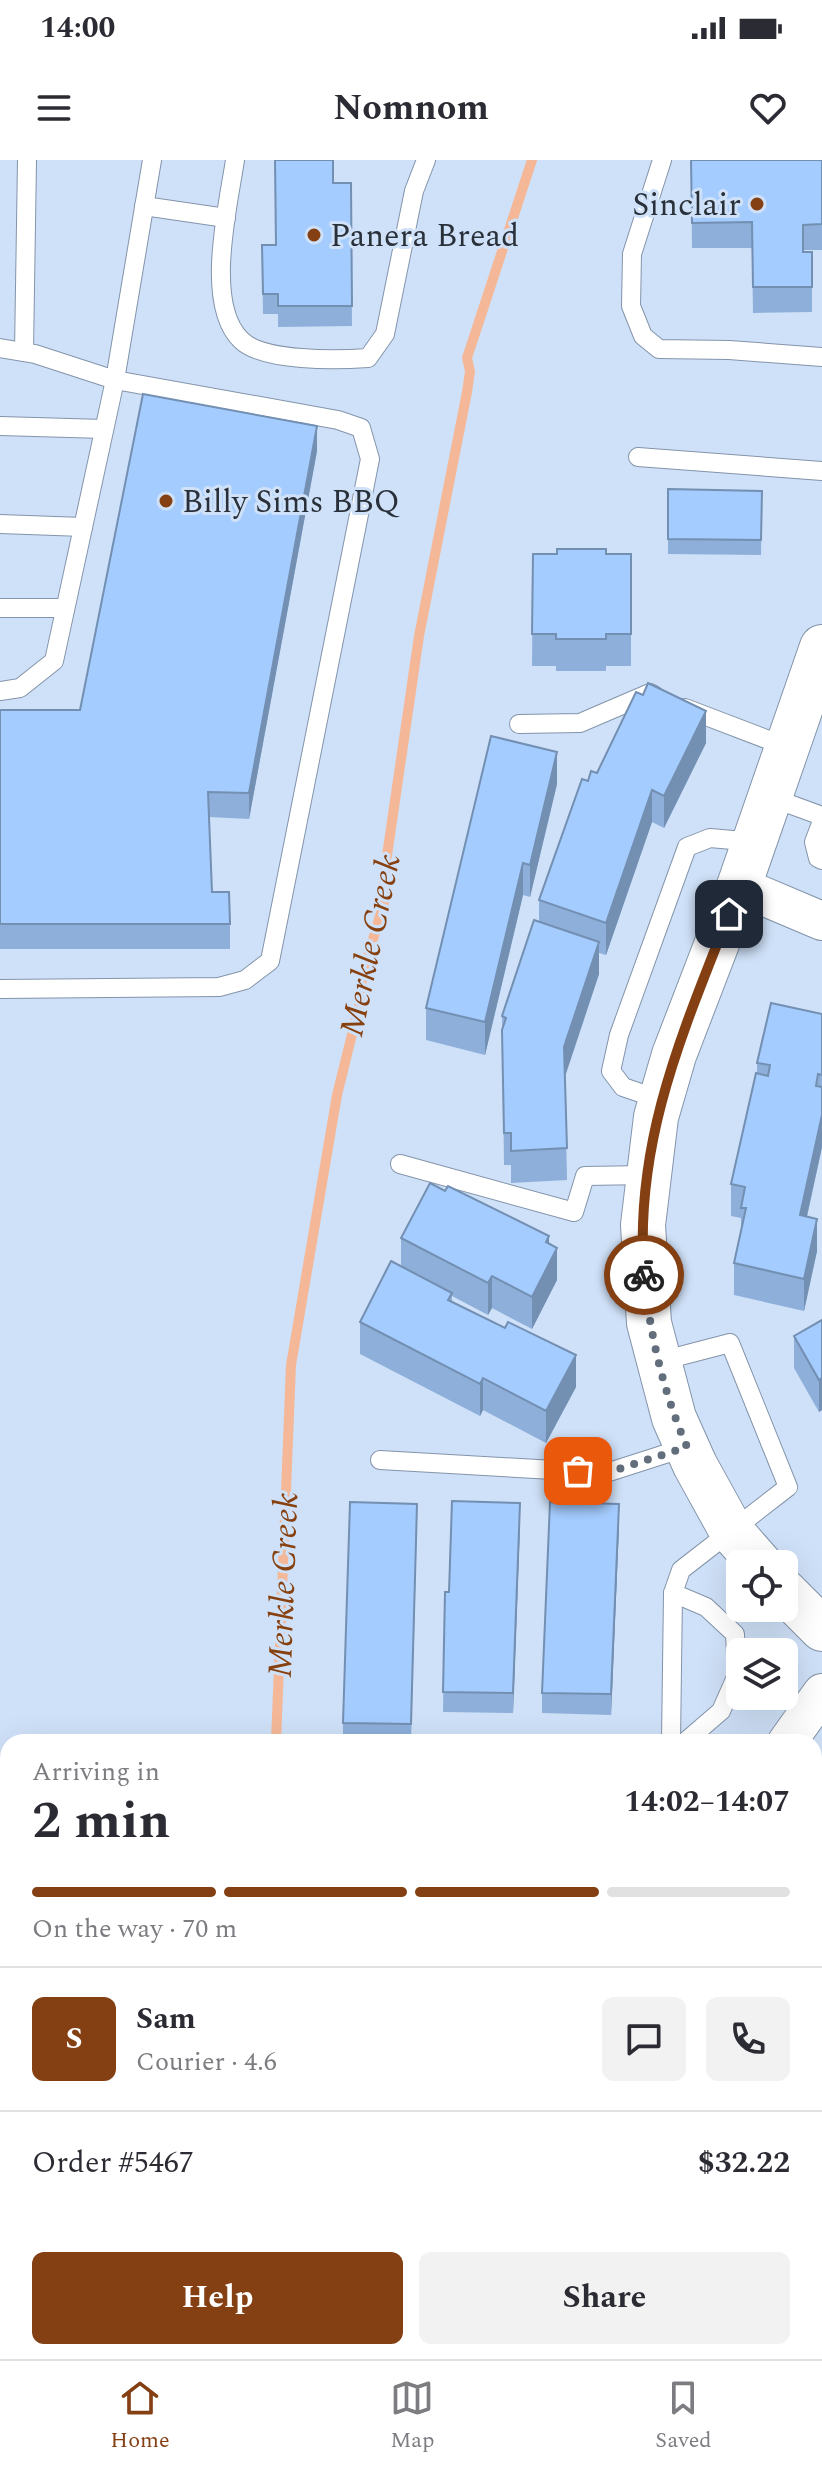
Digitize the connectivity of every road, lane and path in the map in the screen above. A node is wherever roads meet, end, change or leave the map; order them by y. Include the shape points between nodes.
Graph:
1 (27, 160) edge
2 (152, 160) edge
3 (235, 160) edge
4 (426, 160) edge
5 (662, 160) edge
6 (144, 206) junction
7 (226, 218) junction
8 (0, 348) edge
9 (24, 352) junction
10 (822, 357) edge
11 (115, 380) junction
12 (0, 426) edge
13 (104, 429) junction
14 (638, 457) dead end
15 (822, 471) edge
16 (0, 524) edge
17 (83, 527) junction
18 (0, 608) edge
19 (65, 608) junction
20 (821, 650) edge
21 (0, 691) edge
22 (813, 703) edge
23 (519, 724) dead end
24 (787, 747) junction
25 (770, 797) junction
26 (822, 819) edge
27 (755, 842) junction
28 (822, 860) edge
29 (739, 886) junction
30 (822, 921) edge
31 (0, 989) edge
32 (661, 1100) junction
33 (400, 1164) dead end
34 (647, 1175) junction
35 (657, 1362) junction
36 (687, 1447) junction
37 (380, 1460) dead end
38 (732, 1532) junction
39 (748, 1550) edge
40 (673, 1593) junction
41 (798, 1605) edge
42 (822, 1629) edge
43 (822, 1693) edge
44 (671, 1734) edge
45 (694, 1734) edge
46 (793, 1734) edge

1 - 9 lane
2 - 6 lane
3 - 7 lane
4 - 7 lane via 414,191 385,334 368,358 272,354 242,342 225,317 220,256
5 - 10 lane via 632,254 631,306 643,336 659,349
6 - 7 lane
6 - 11 lane
8 - 9 lane
9 - 11 lane
11 - 13 lane
11 - 31 lane via 338,420 361,428 370,459 270,961 245,980 219,987
12 - 13 lane
13 - 17 lane
14 - 15 lane
16 - 17 lane
17 - 19 lane
18 - 19 lane
19 - 21 lane via 54,661 20,688
20 - 22 street
22 - 24 street
23 - 24 lane via 580,723 650,693
24 - 25 street
25 - 26 lane
25 - 27 street
26 - 28 lane via 814,842
27 - 29 street
27 - 32 lane via 710,838 687,847 611,1071 623,1087
29 - 30 street
29 - 32 street via 689,1011
32 - 34 street
33 - 34 lane via 574,1212 585,1176
34 - 35 street via 643,1271
35 - 36 street
35 - 38 lane via 730,1343 788,1487
36 - 37 lane via 606,1473
36 - 38 street
38 - 39 street
38 - 40 lane via 681,1570
40 - 44 lane
40 - 45 lane via 706,1607 735,1634 737,1675 721,1711
41 - 42 street
43 - 46 street

